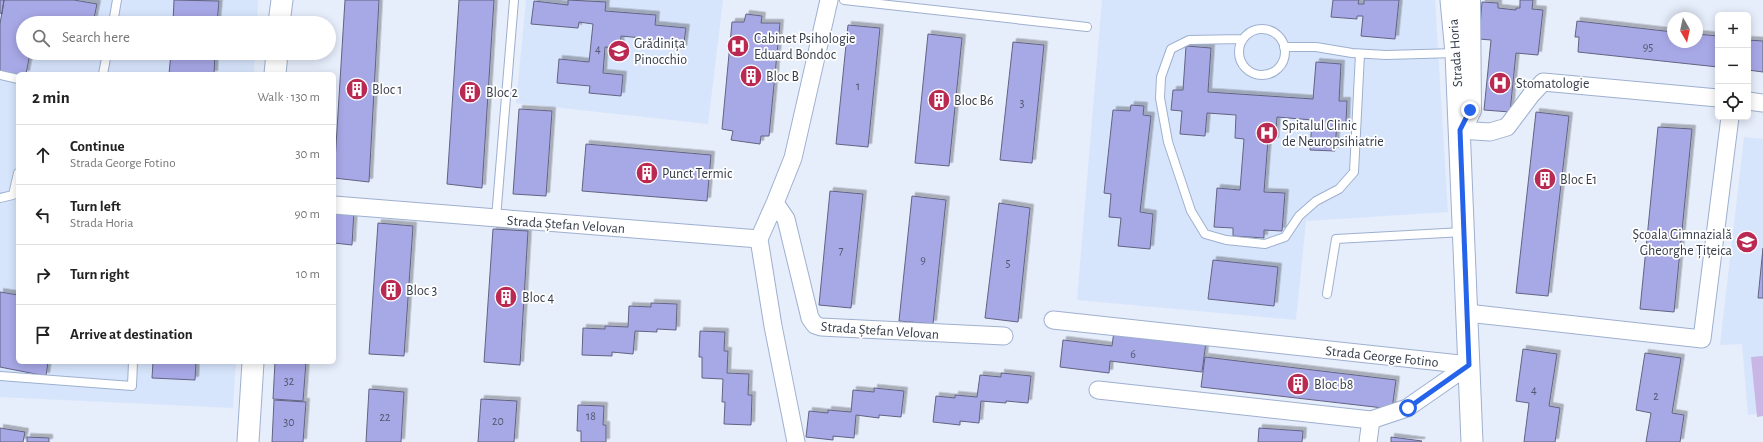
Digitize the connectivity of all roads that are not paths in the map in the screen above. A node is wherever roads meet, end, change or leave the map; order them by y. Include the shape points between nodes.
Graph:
1 (118, 0) edge
2 (282, 0) edge
3 (514, 0) edge
4 (829, 0) edge
5 (844, 0) edge
6 (1451, 0) edge
7 (1469, 0) edge
8 (115, 16) edge
9 (281, 16) edge
10 (1087, 27) dead end
11 (1242, 39) junction
12 (1284, 47) junction
13 (1456, 53) junction
14 (1360, 54) junction
15 (106, 60) edge
16 (276, 60) edge
17 (103, 72) edge
18 (275, 72) edge
19 (0, 75) edge
20 (16, 79) edge
21 (1715, 98) edge
22 (1751, 101) edge
23 (1763, 102) edge
24 (1730, 120) edge
25 (1460, 130) junction
26 (16, 182) edge
27 (0, 198) edge
28 (776, 203) junction
29 (336, 204) edge
30 (496, 218) junction
31 (1464, 232) junction
32 (759, 239) junction
33 (1327, 294) dead end
34 (1467, 313) junction
35 (1053, 320) dead end
36 (1004, 336) dead end
37 (134, 364) edge
38 (253, 364) edge
39 (1469, 365) junction
40 (0, 376) edge
41 (1098, 390) dead end
42 (1371, 420) junction
43 (248, 442) edge
44 (796, 442) edge
45 (1368, 442) edge
46 (1472, 442) edge

1 - 8 lane
2 - 9 street
3 - 30 lane
4 - 28 street via 792,158
5 - 10 lane
6 - 13 street, Strada Horia
7 - 25 main road via 1470,110
11 - 12 lane via 1248,33 1262,28 1276,34
11 - 12 lane via 1238,54 1240,61 1244,67 1258,75 1278,68 1283,62
11 - 14 lane via 1189,40 1171,49 1161,77 1160,98 1168,142 1191,212 1205,234 1226,240 1264,244 1285,237 1299,216 1316,201 1338,189 1354,172
12 - 14 lane via 1316,47
13 - 14 lane
13 - 25 street, Strada Horia
15 - 17 lane
16 - 18 street
19 - 20 lane
21 - 25 street via 1543,82 1507,127 1490,132
22 - 23 street
24 - 34 street via 1702,339
25 - 31 street, Strada Horia
26 - 27 lane via 13,195
28 - 32 street
28 - 36 street, Strada Ștefan Velovan via 786,219 810,318 814,325 874,331
29 - 30 street, Strada Ștefan Velovan
30 - 32 street, Strada Ștefan Velovan
31 - 33 lane via 1336,239
31 - 34 street, Strada Horia
32 - 44 street
34 - 39 street, Strada Horia
35 - 39 street, Strada George Fotino
37 - 40 lane via 132,386
38 - 43 street
39 - 42 street, Strada George Fotino via 1408,408
39 - 46 street, Strada Horia
41 - 42 street, Strada George Fotino
42 - 45 street

